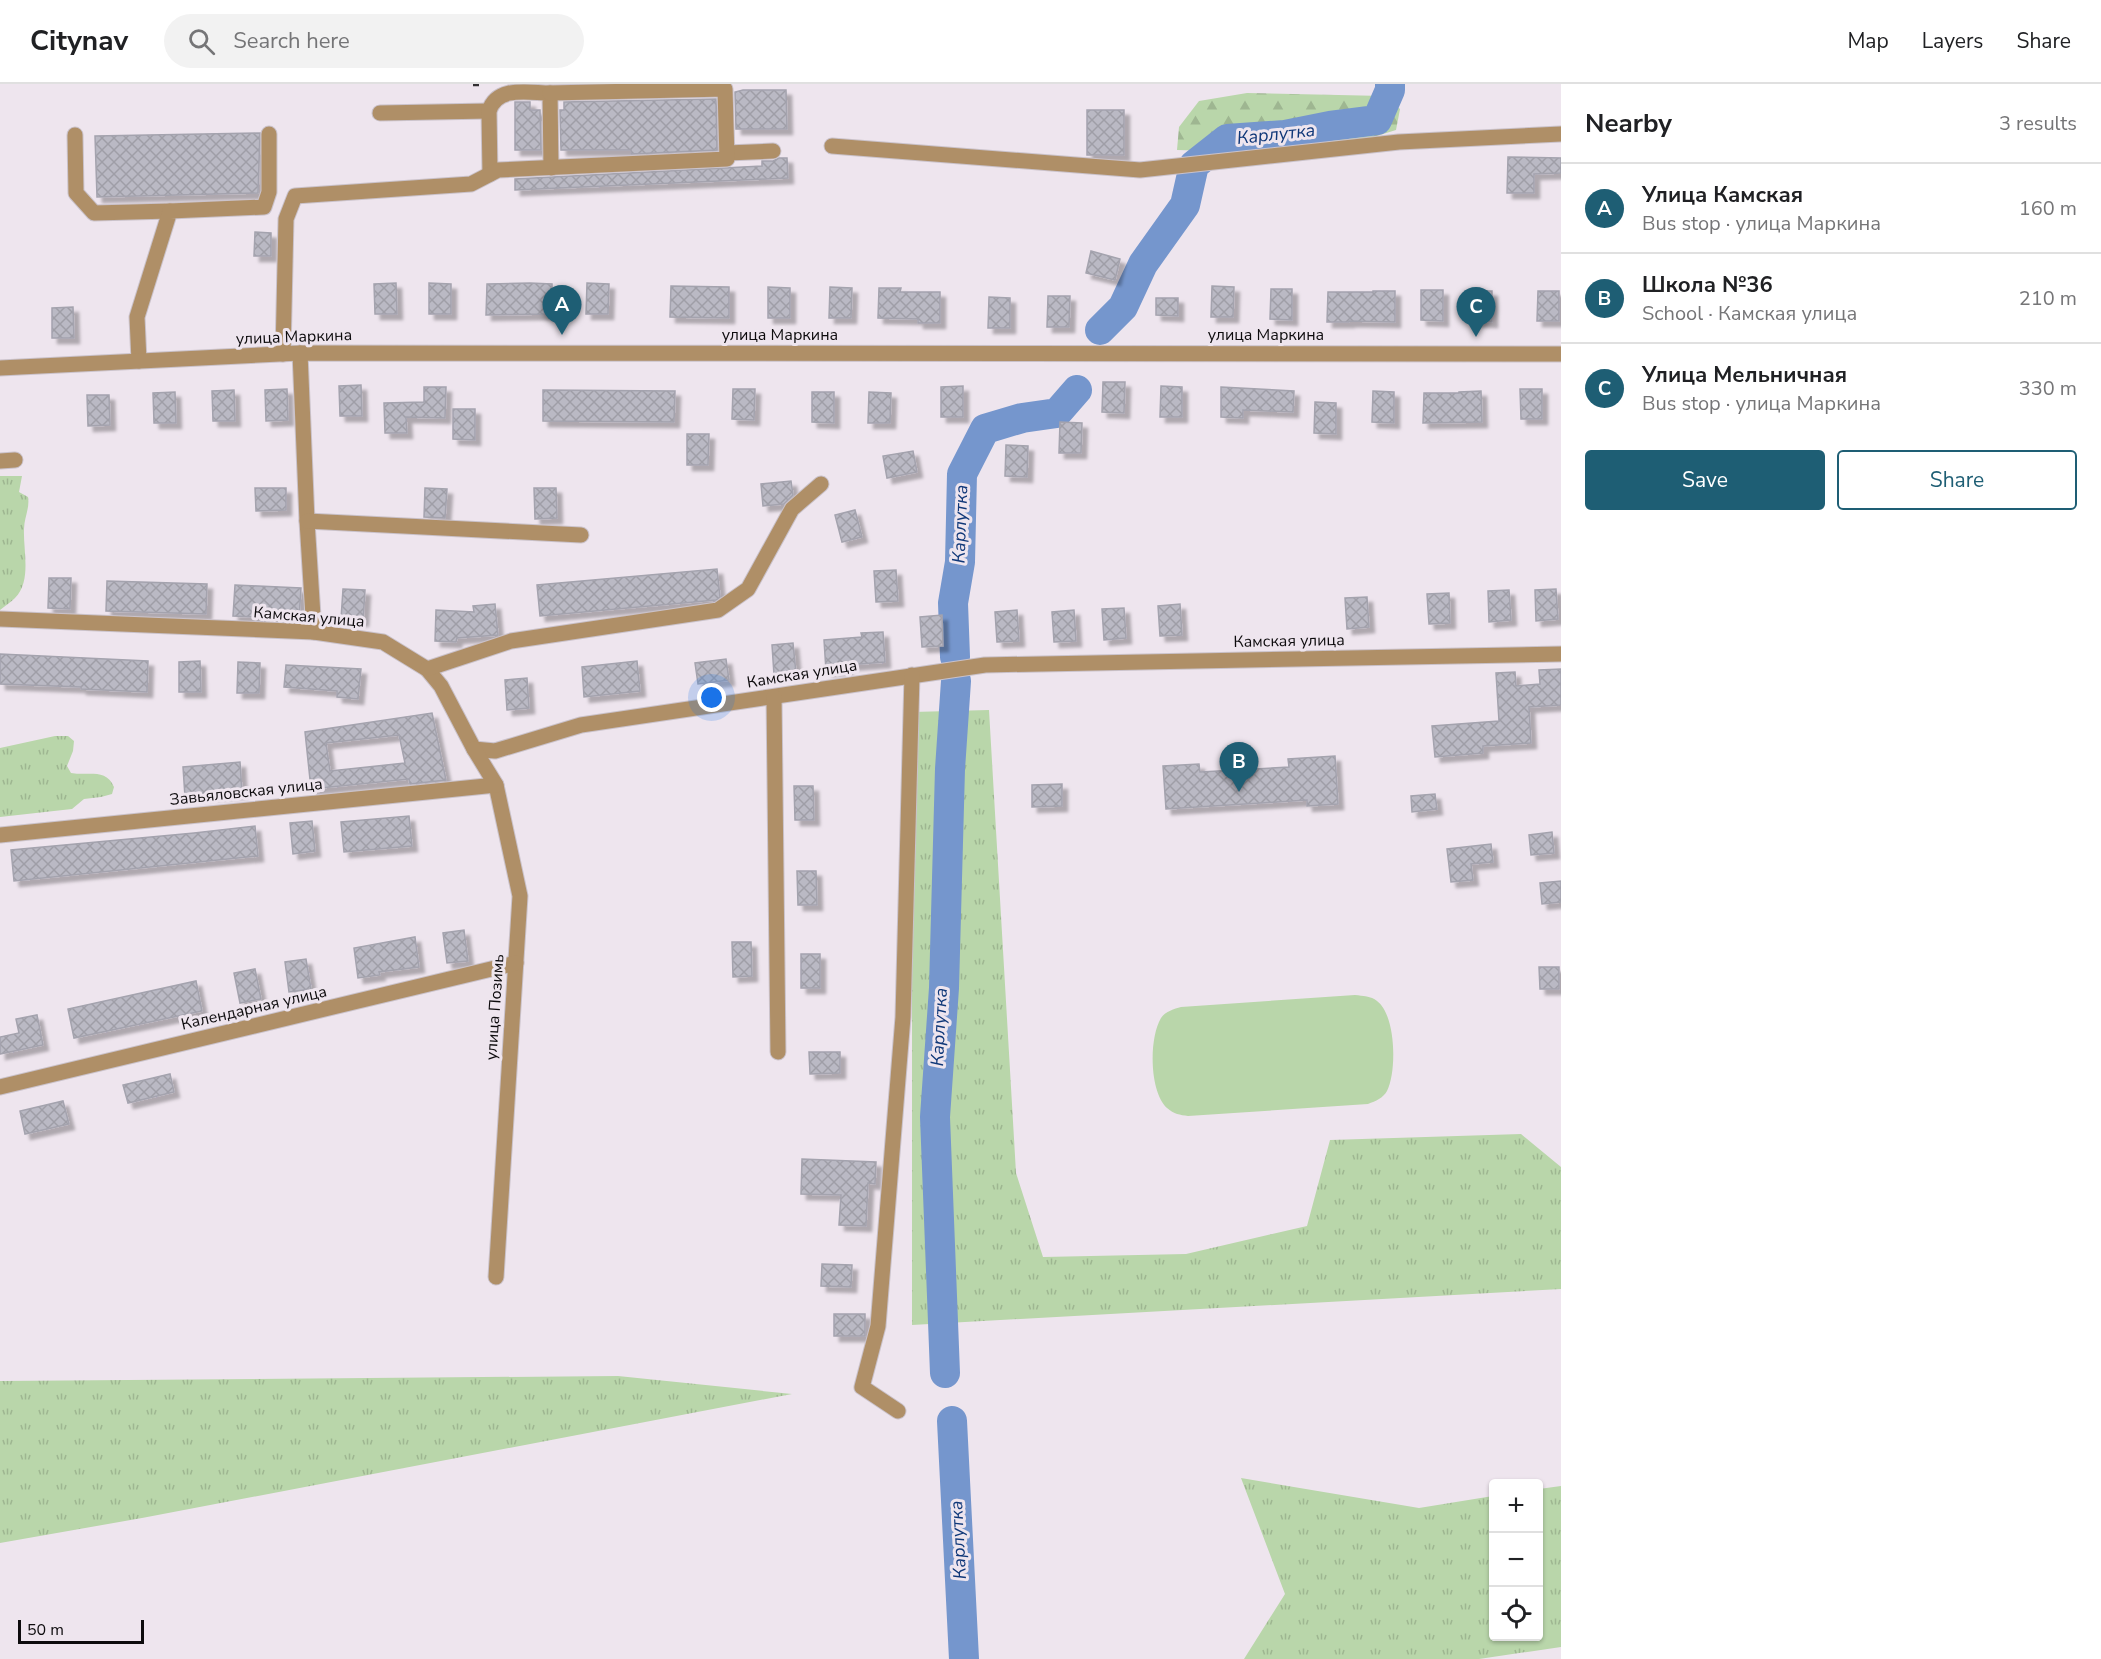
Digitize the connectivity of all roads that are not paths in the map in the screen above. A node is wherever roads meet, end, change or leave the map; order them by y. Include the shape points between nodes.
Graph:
1 (550, 93) junction
2 (489, 111) junction
3 (380, 113) dead end
4 (269, 134) dead end
5 (1561, 134) edge
6 (75, 135) dead end
7 (832, 146) dead end
8 (773, 151) dead end
9 (727, 153) junction
10 (552, 168) junction
11 (490, 174) junction
12 (170, 211) junction
13 (300, 353) junction
14 (284, 354) junction
15 (1561, 354) edge
16 (139, 361) junction
17 (0, 368) edge
18 (821, 484) dead end
19 (307, 521) junction
20 (580, 535) dead end
21 (0, 619) edge
22 (314, 632) junction
23 (1561, 654) edge
24 (427, 669) junction
25 (912, 675) junction
26 (774, 697) junction
27 (474, 749) junction
28 (496, 785) junction
29 (0, 835) edge
30 (516, 963) junction
31 (778, 1052) dead end
32 (0, 1087) edge
33 (496, 1277) dead end
34 (898, 1411) dead end

1 - 2 street via 503,93 492,102
1 - 9 street via 724,89
1 - 10 street
2 - 3 street
2 - 11 street
4 - 12 street via 269,192 264,207
5 - 7 street via 1399,142 1140,170
6 - 12 street via 76,193 94,213
8 - 9 street
9 - 10 street via 727,159
10 - 11 street via 498,170
11 - 14 street via 471,184 295,196 286,219
12 - 16 street via 137,316
13 - 14 street, улица Маркина
13 - 15 street, улица Маркина
13 - 19 street
14 - 16 street, улица Маркина
16 - 17 street, улица Маркина
18 - 24 street via 792,509 748,589 718,610 511,640
19 - 20 street
19 - 22 street
21 - 22 street, Камская улица
22 - 24 street, Камская улица via 383,642
23 - 25 street, Камская улица via 985,665
24 - 27 street, Камская улица via 441,686
25 - 26 street, Камская улица
25 - 34 street via 903,1017 878,1326 862,1387
26 - 27 street, Камская улица via 581,725 495,751
26 - 31 street
27 - 28 street, улица Позимь
28 - 29 street, Завьяловская улица
28 - 30 street, улица Позимь via 520,896
30 - 32 street, Календарная улица
30 - 33 street, улица Позимь

